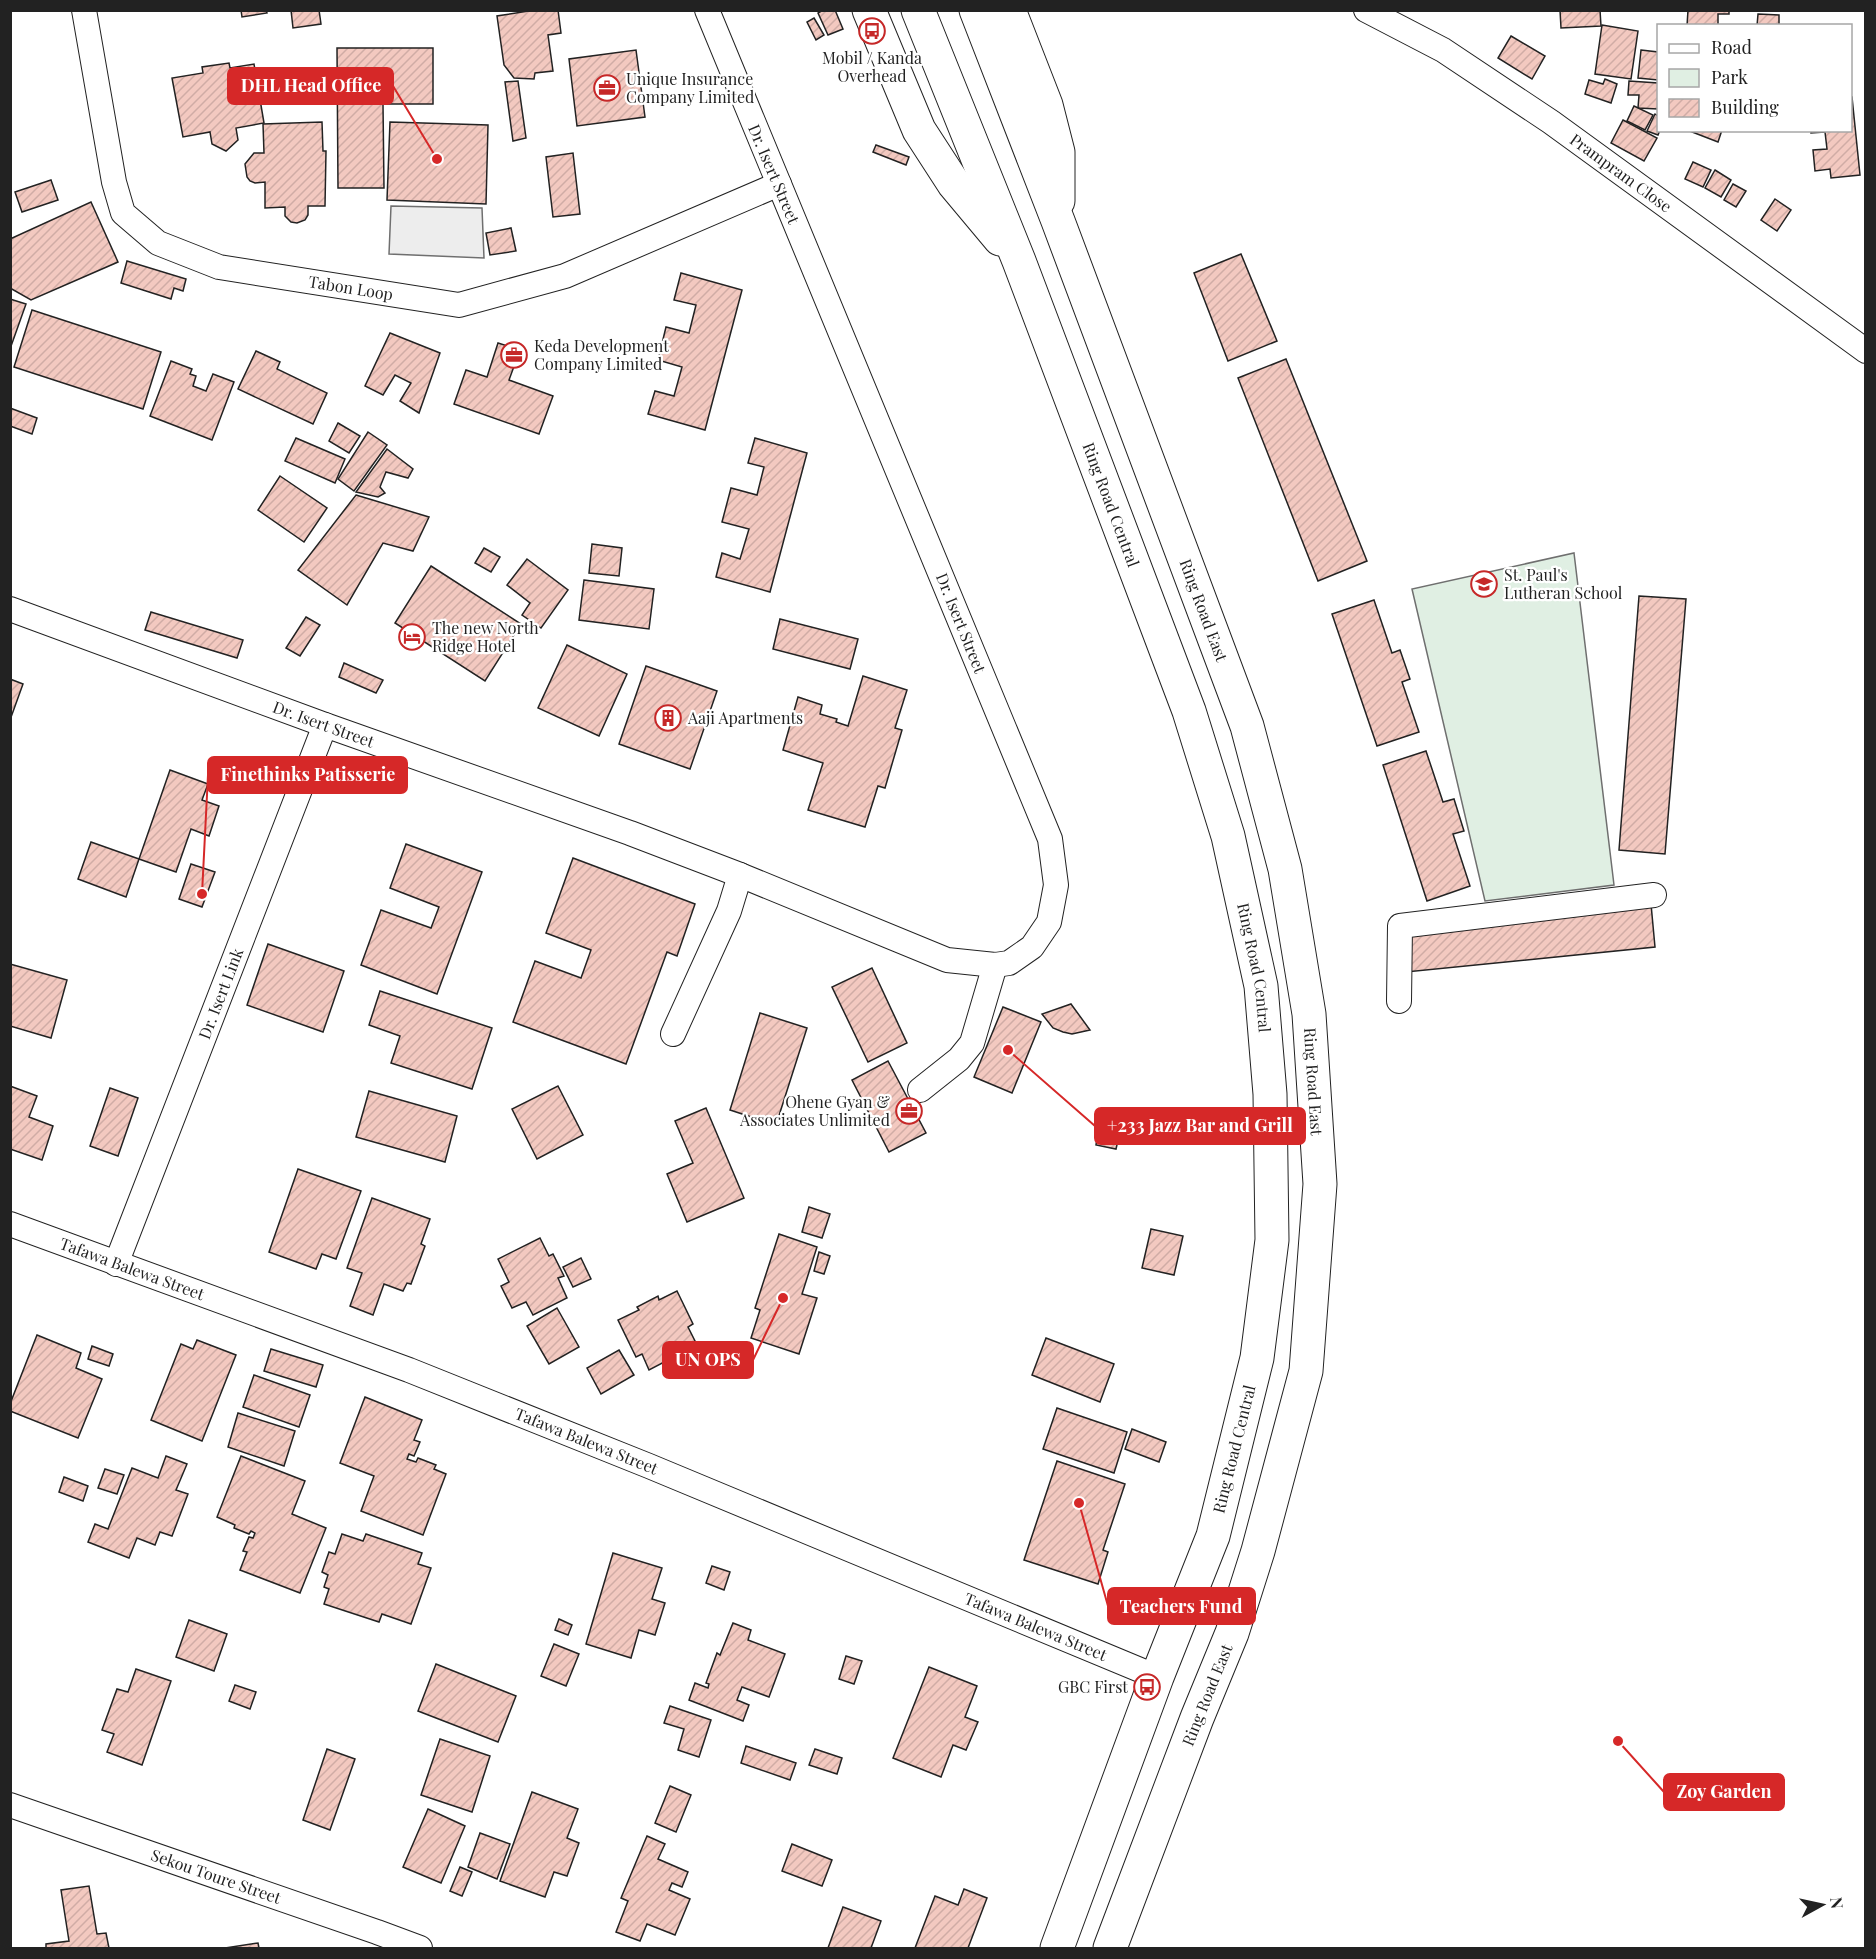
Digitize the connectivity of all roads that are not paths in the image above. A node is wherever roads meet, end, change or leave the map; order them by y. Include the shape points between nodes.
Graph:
1 (84, 10) edge
2 (707, 10) edge
3 (869, 10) edge
4 (918, 10) edge
5 (976, 10) edge
6 (1009, 10) edge
7 (1366, 10) edge
8 (778, 184) junction
9 (1058, 221) junction
10 (1018, 261) junction
11 (1866, 351) edge
12 (10, 609) edge
13 (325, 724) junction
14 (740, 875) junction
15 (1654, 895) dead end
16 (995, 965) junction
17 (1399, 1001) dead end
18 (673, 1034) dead end
19 (920, 1090) dead end
20 (10, 1224) edge
21 (116, 1264) junction
22 (1157, 1677) junction
23 (10, 1805) edge
24 (1076, 1896) junction
25 (1123, 1914) junction
26 (420, 1948) edge
27 (1056, 1948) edge
28 (1110, 1948) edge

1 - 8 street, Tabon Loop via 123,213 158,243 219,267 459,304 565,276
2 - 8 street, Dr. Isert Street
3 - 10 main road via 919,130 954,184
4 - 10 main road, Ring Road Central
5 - 9 main road
6 - 9 main road via 1046,105 1058,152
7 - 11 street, Prampram Close via 1443,50 1551,122
8 - 16 street, Dr. Isert Street via 1050,839 1056,885 1049,922 1032,947 1009,963
9 - 25 main road, Ring Road East via 1247,726 1285,869 1310,1014 1320,1184 1306,1371 1258,1551 1232,1633
10 - 22 main road, Ring Road Central via 1189,711 1228,836 1261,986 1270,1094 1272,1240 1257,1358 1213,1536
12 - 13 street, Dr. Isert Street
13 - 14 street, Dr. Isert Street
13 - 21 street, Dr. Isert Link
14 - 16 street, Dr. Isert Street via 947,960
14 - 18 street via 729,911
15 - 17 street via 1400,926
16 - 19 street via 972,1043 959,1059
20 - 21 street, Tafawa Balewa Street
21 - 22 street, Tafawa Balewa Street via 409,1370
22 - 24 main road, Ring Road Central
23 - 26 street, Sekou Toure Street
24 - 25 main road
24 - 27 main road, Ring Road Central
25 - 28 main road, Ring Road East

